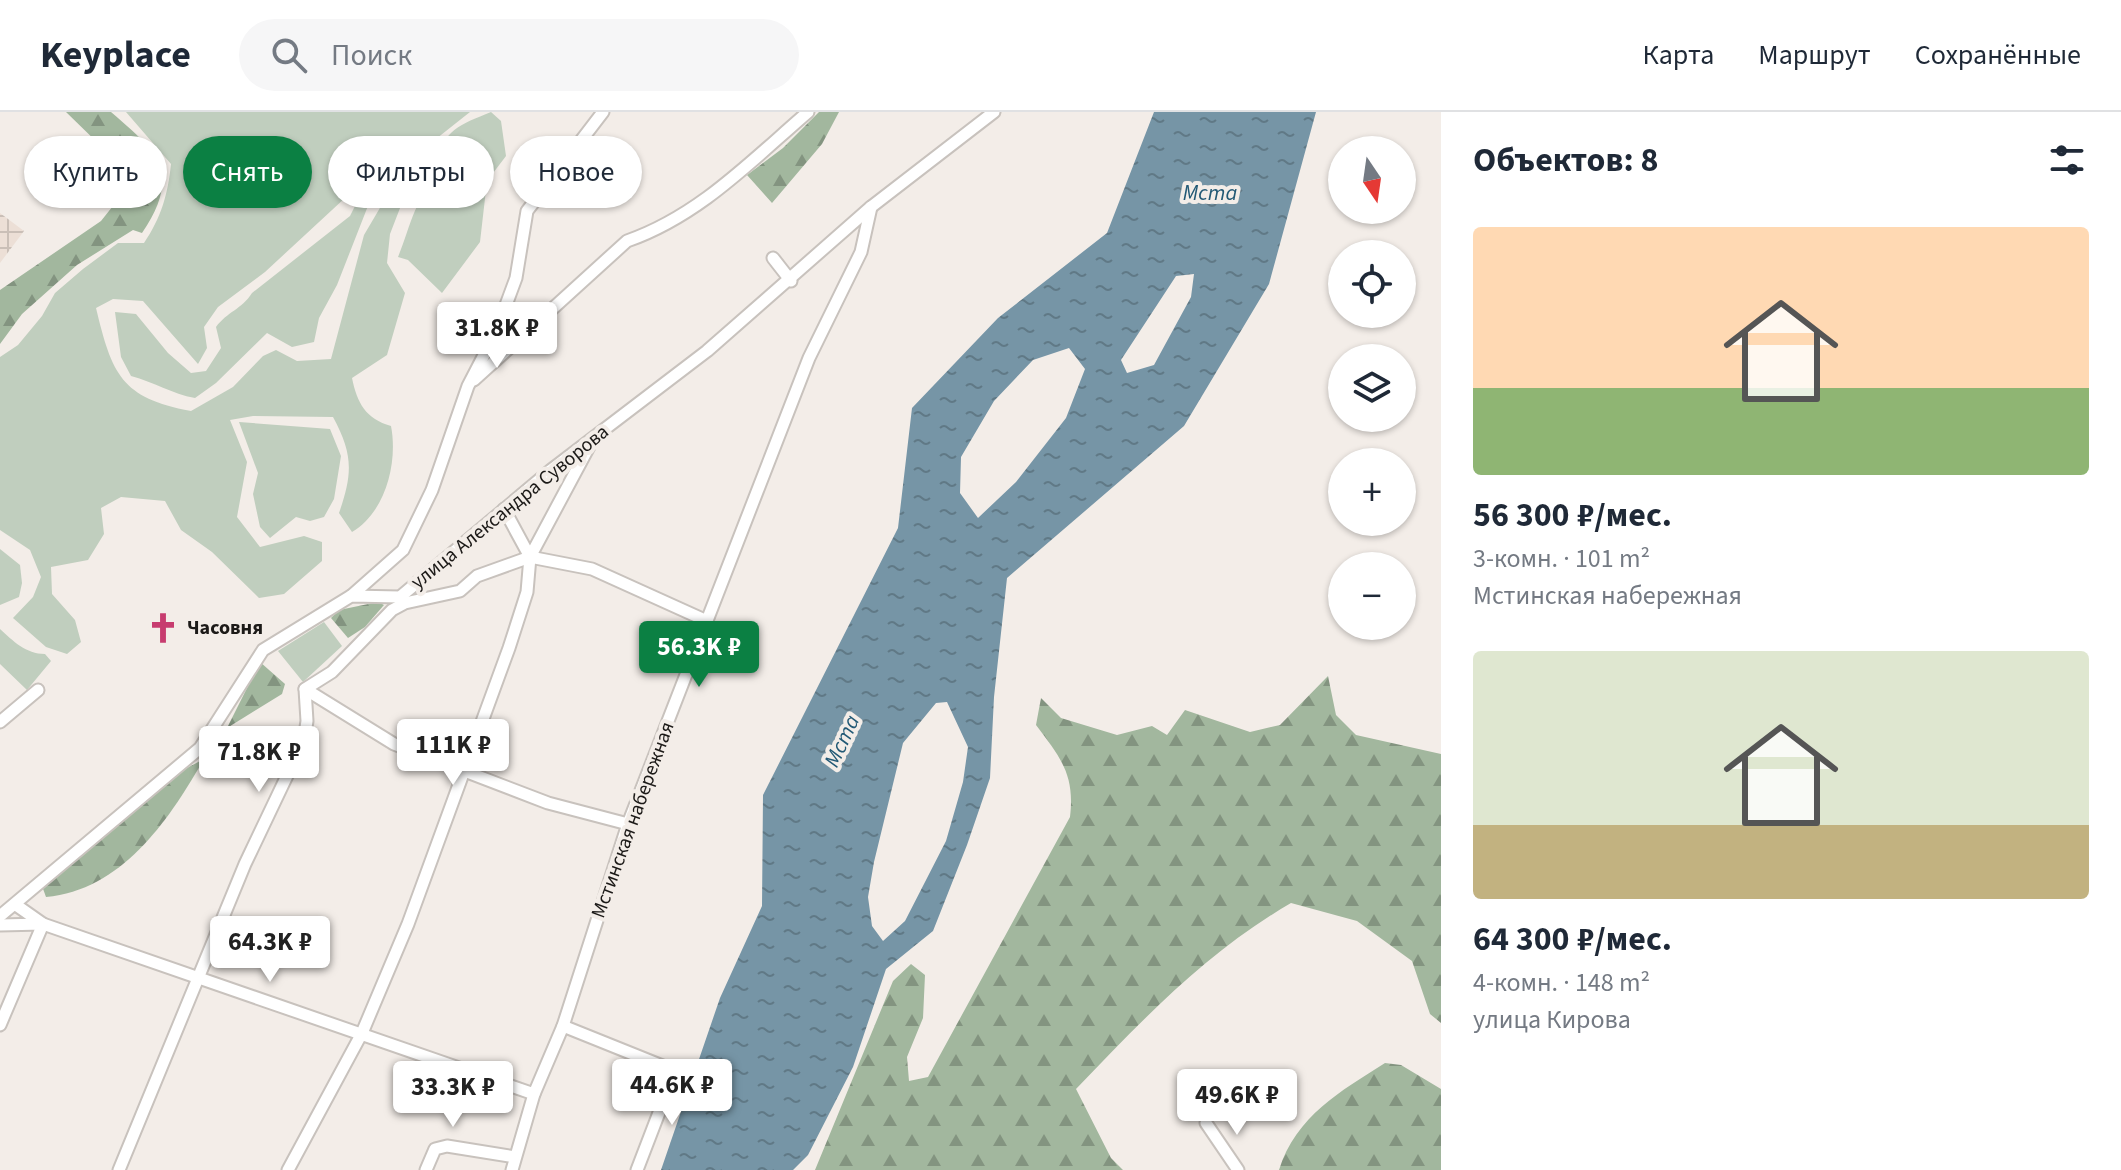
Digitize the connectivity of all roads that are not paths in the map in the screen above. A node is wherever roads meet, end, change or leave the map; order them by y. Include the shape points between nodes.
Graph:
1 (603, 112) edge
2 (808, 112) edge
3 (994, 112) edge
4 (871, 207) junction
5 (773, 258) dead end
6 (791, 281) junction
7 (468, 386) junction
8 (594, 437) junction
9 (504, 509) junction
10 (530, 557) junction
11 (351, 596) junction
12 (707, 621) junction
13 (305, 689) junction
14 (38, 690) dead end
15 (0, 722) edge
16 (465, 773) junction
17 (628, 824) junction
18 (16, 905) junction
19 (0, 916) edge
20 (43, 924) junction
21 (0, 925) edge
22 (199, 977) junction
23 (0, 1025) edge
24 (563, 1026) junction
25 (362, 1033) junction
26 (534, 1094) junction
27 (1206, 1123) dead end
28 (515, 1157) junction
29 (119, 1170) edge
30 (288, 1170) edge
31 (426, 1170) edge
32 (512, 1170) edge
33 (637, 1170) edge
34 (1238, 1170) edge

1 - 7 street via 527,211 516,278
2 - 7 street via 697,208 627,241
3 - 4 street, улица Александра Суворова
4 - 6 street, улица Александра Суворова
4 - 12 street, Мстинская набережная via 861,252 809,358
5 - 6 street
6 - 8 street, улица Александра Суворова
7 - 11 street via 432,490 403,550
8 - 9 street, улица Александра Суворова
8 - 10 street
9 - 10 street
9 - 11 street, улица Александра Суворова via 400,597
10 - 12 street via 592,569
10 - 13 street via 477,576 460,591 392,610 332,672
10 - 16 street via 527,592
11 - 18 street via 263,650 200,748
12 - 17 street, Мстинская набережная
13 - 16 street via 394,744
13 - 22 street via 304,740
14 - 15 street
16 - 17 street
16 - 25 street
17 - 24 street, Мстинская набережная
18 - 19 street
18 - 20 street
20 - 21 street
20 - 22 street
20 - 23 street
22 - 25 street
22 - 29 street
24 - 26 street, Мстинская набережная
24 - 33 street via 675,1071
25 - 26 street
25 - 30 street
26 - 28 street, Мстинская набережная
27 - 34 street
28 - 31 street via 447,1146 435,1149
28 - 32 street, Мстинская набережная

